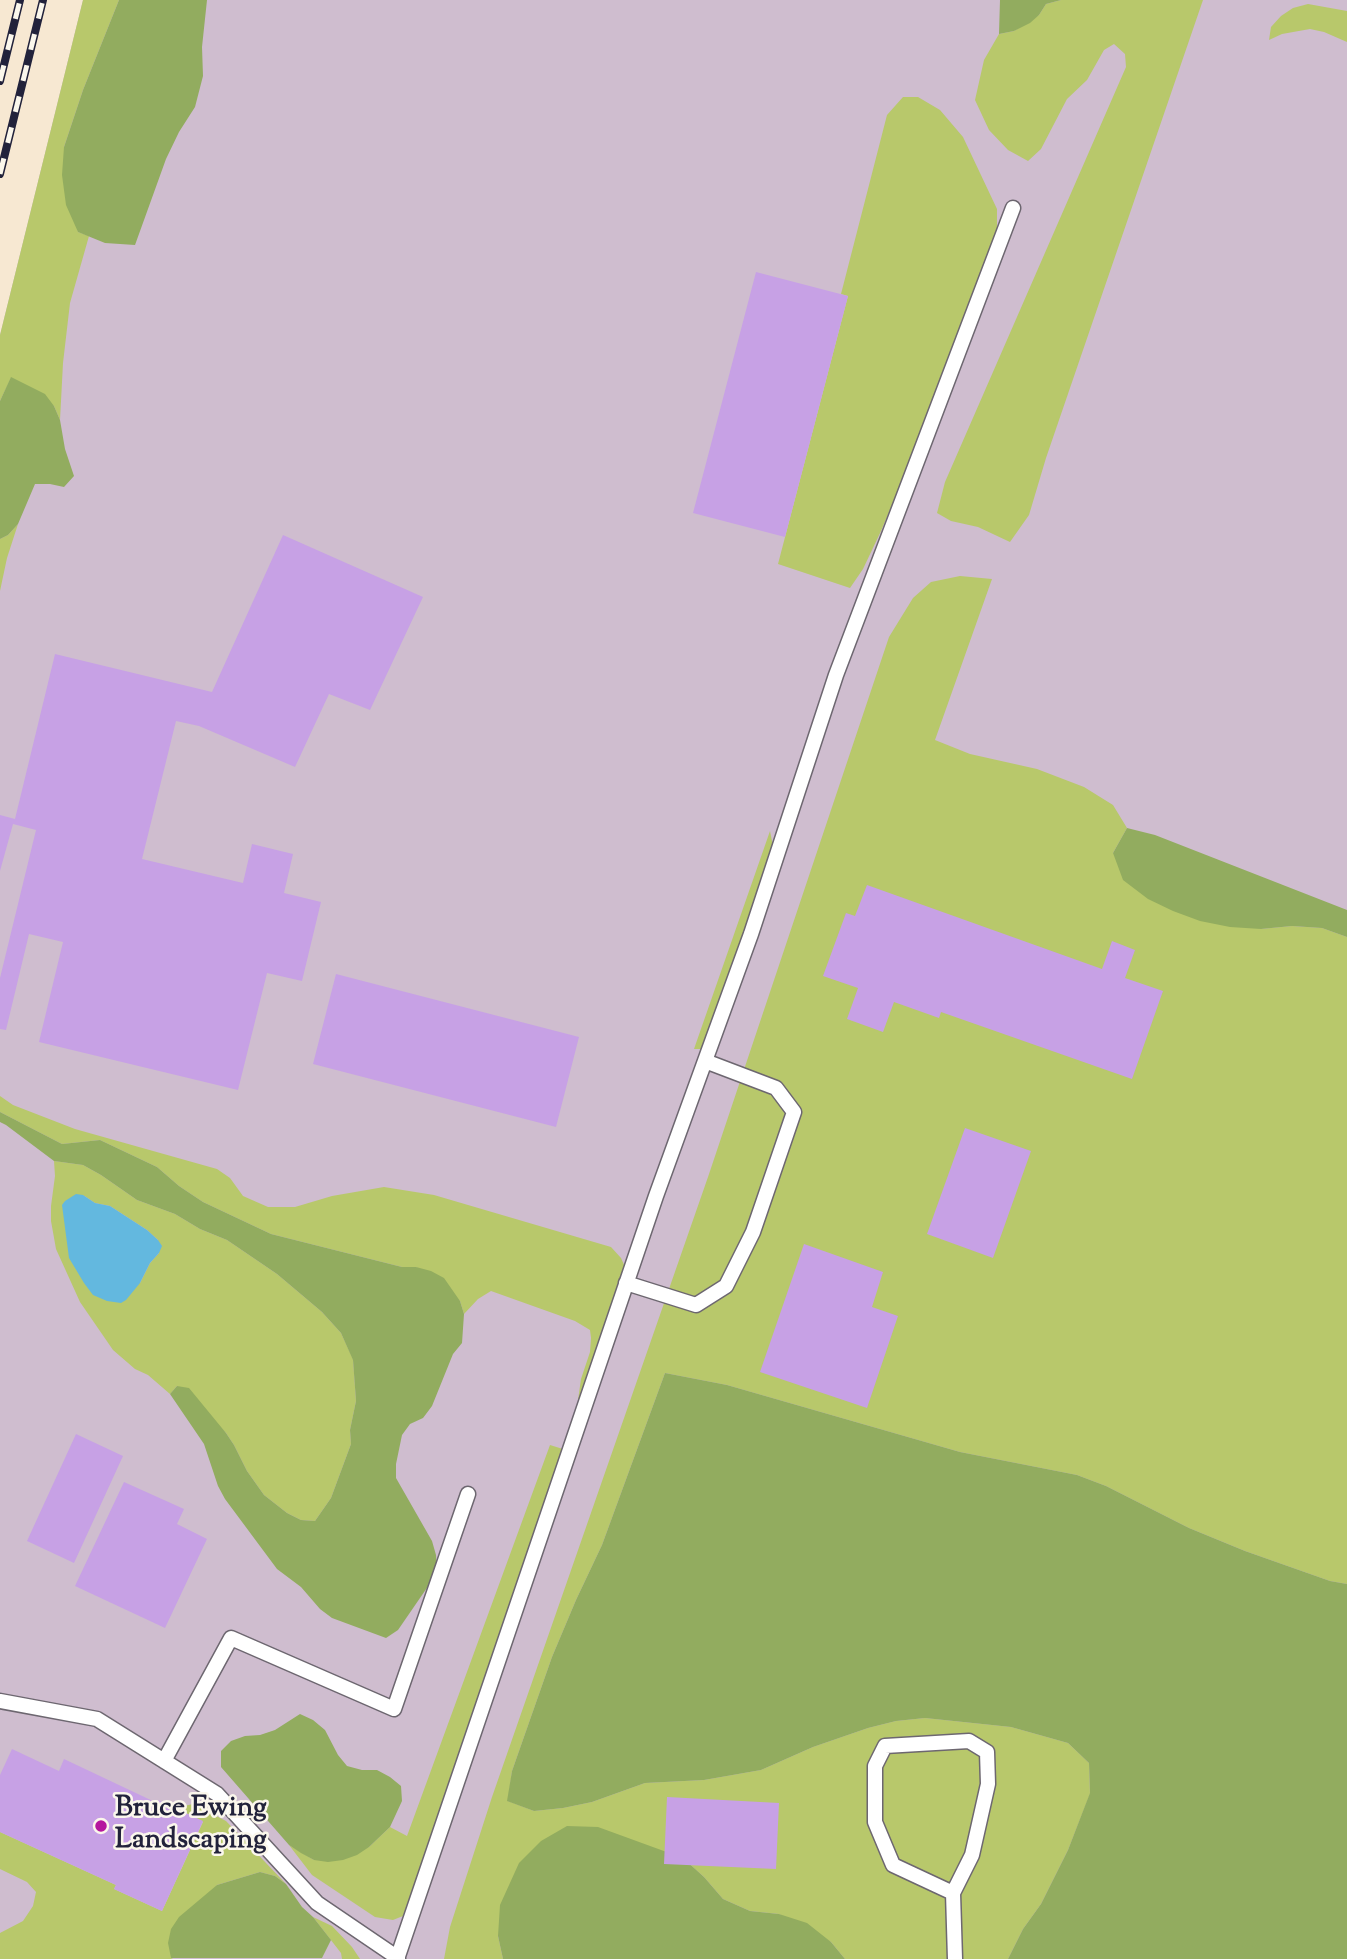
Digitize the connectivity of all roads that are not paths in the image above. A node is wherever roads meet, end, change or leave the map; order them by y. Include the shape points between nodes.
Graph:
1 (1013, 208) dead end
2 (705, 1061) junction
3 (626, 1283) junction
4 (468, 1494) dead end
5 (0, 1701) edge
6 (164, 1761) junction
7 (953, 1893) junction
8 (397, 1958) edge
9 (955, 1959) edge

1 - 2 lane via 836,675
2 - 3 lane
2 - 3 lane via 776,1088 794,1112 753,1232 726,1286 696,1304
3 - 8 lane
4 - 6 lane via 394,1709 231,1637
5 - 6 lane via 97,1719
6 - 8 lane via 217,1794 317,1903
7 - 7 lane via 972,1855 988,1784 987,1752 969,1741 886,1746 876,1766 875,1822 893,1865
7 - 9 lane

